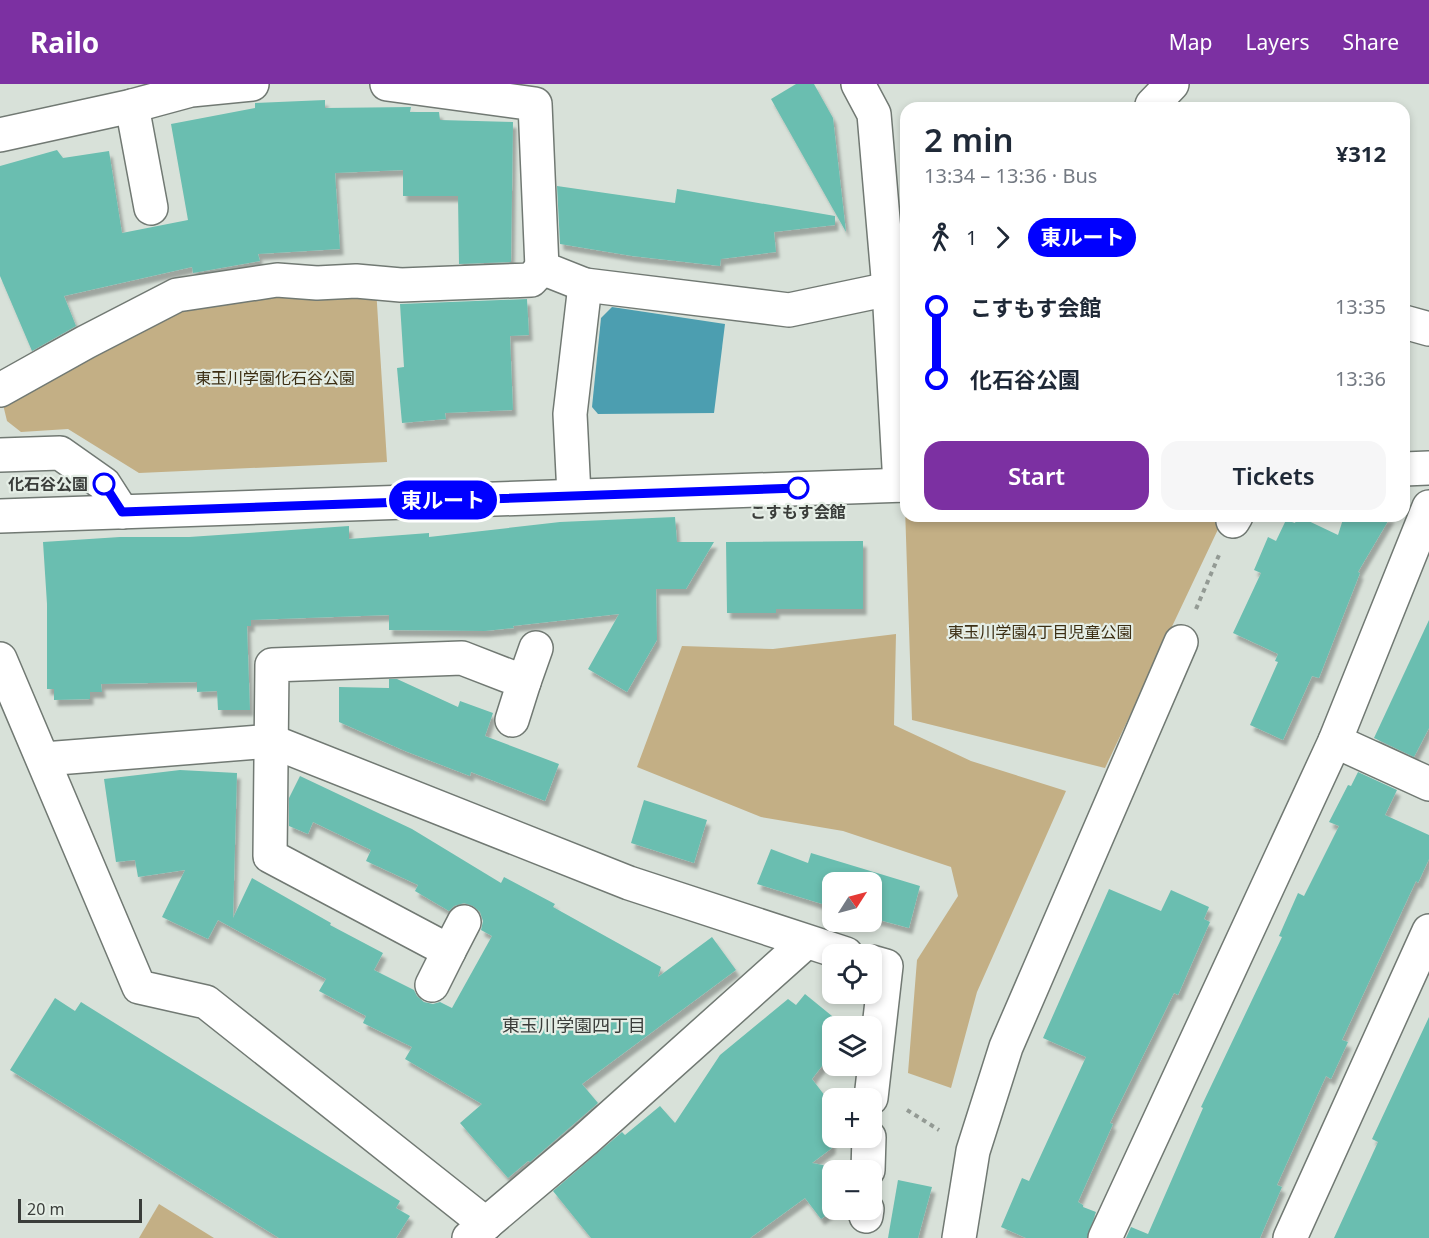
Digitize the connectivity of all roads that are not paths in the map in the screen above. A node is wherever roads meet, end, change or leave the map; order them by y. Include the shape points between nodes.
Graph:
1 (252, 84) edge
2 (387, 84) edge
3 (858, 84) edge
4 (191, 87) edge
5 (132, 106) junction
6 (0, 135) edge
7 (151, 208) dead end
8 (542, 268) junction
9 (585, 285) junction
10 (898, 287) edge
11 (1410, 324) edge
12 (1429, 329) edge
13 (900, 366) edge
14 (0, 390) edge
15 (0, 455) edge
16 (1429, 468) edge
17 (1410, 469) edge
18 (900, 485) edge
19 (574, 495) junction
20 (1429, 507) edge
21 (122, 512) junction
22 (0, 516) edge
23 (1181, 642) road end
24 (536, 648) dead end
25 (0, 659) edge
26 (524, 682) junction
27 (512, 720) dead end
28 (271, 741) junction
29 (1335, 741) junction
30 (44, 759) junction
31 (1429, 784) edge
32 (464, 921) dead end
33 (1429, 931) edge
34 (806, 942) junction
35 (822, 947) edge
36 (448, 951) junction
37 (882, 965) edge
38 (432, 985) dead end
39 (882, 1000) edge
40 (882, 1004) edge
41 (872, 1088) edge
42 (477, 1231) edge
43 (958, 1238) edge
44 (1105, 1238) edge
45 (1290, 1238) edge

1 - 4 street
2 - 8 street via 535,104
3 - 10 street via 874,114
4 - 5 street
5 - 6 street
5 - 7 street
8 - 9 street
8 - 14 street via 531,280 401,285 278,280 177,295
9 - 10 street via 789,310
9 - 19 street via 570,414
10 - 13 street
11 - 12 street
15 - 21 street via 60,453 104,484
16 - 17 street
18 - 19 street
19 - 21 street
20 - 29 street
21 - 22 street
23 - 43 street via 1006,1047 973,1151
24 - 26 street
25 - 30 street
26 - 27 street
26 - 28 street via 462,658 272,665
28 - 30 street
28 - 34 street via 629,884
28 - 36 street via 270,856
29 - 31 street
29 - 44 street
30 - 42 street via 139,987 206,1002
32 - 36 street
33 - 45 street
34 - 35 street
34 - 42 street
36 - 38 street
37 - 39 street via 886,966
40 - 41 street

